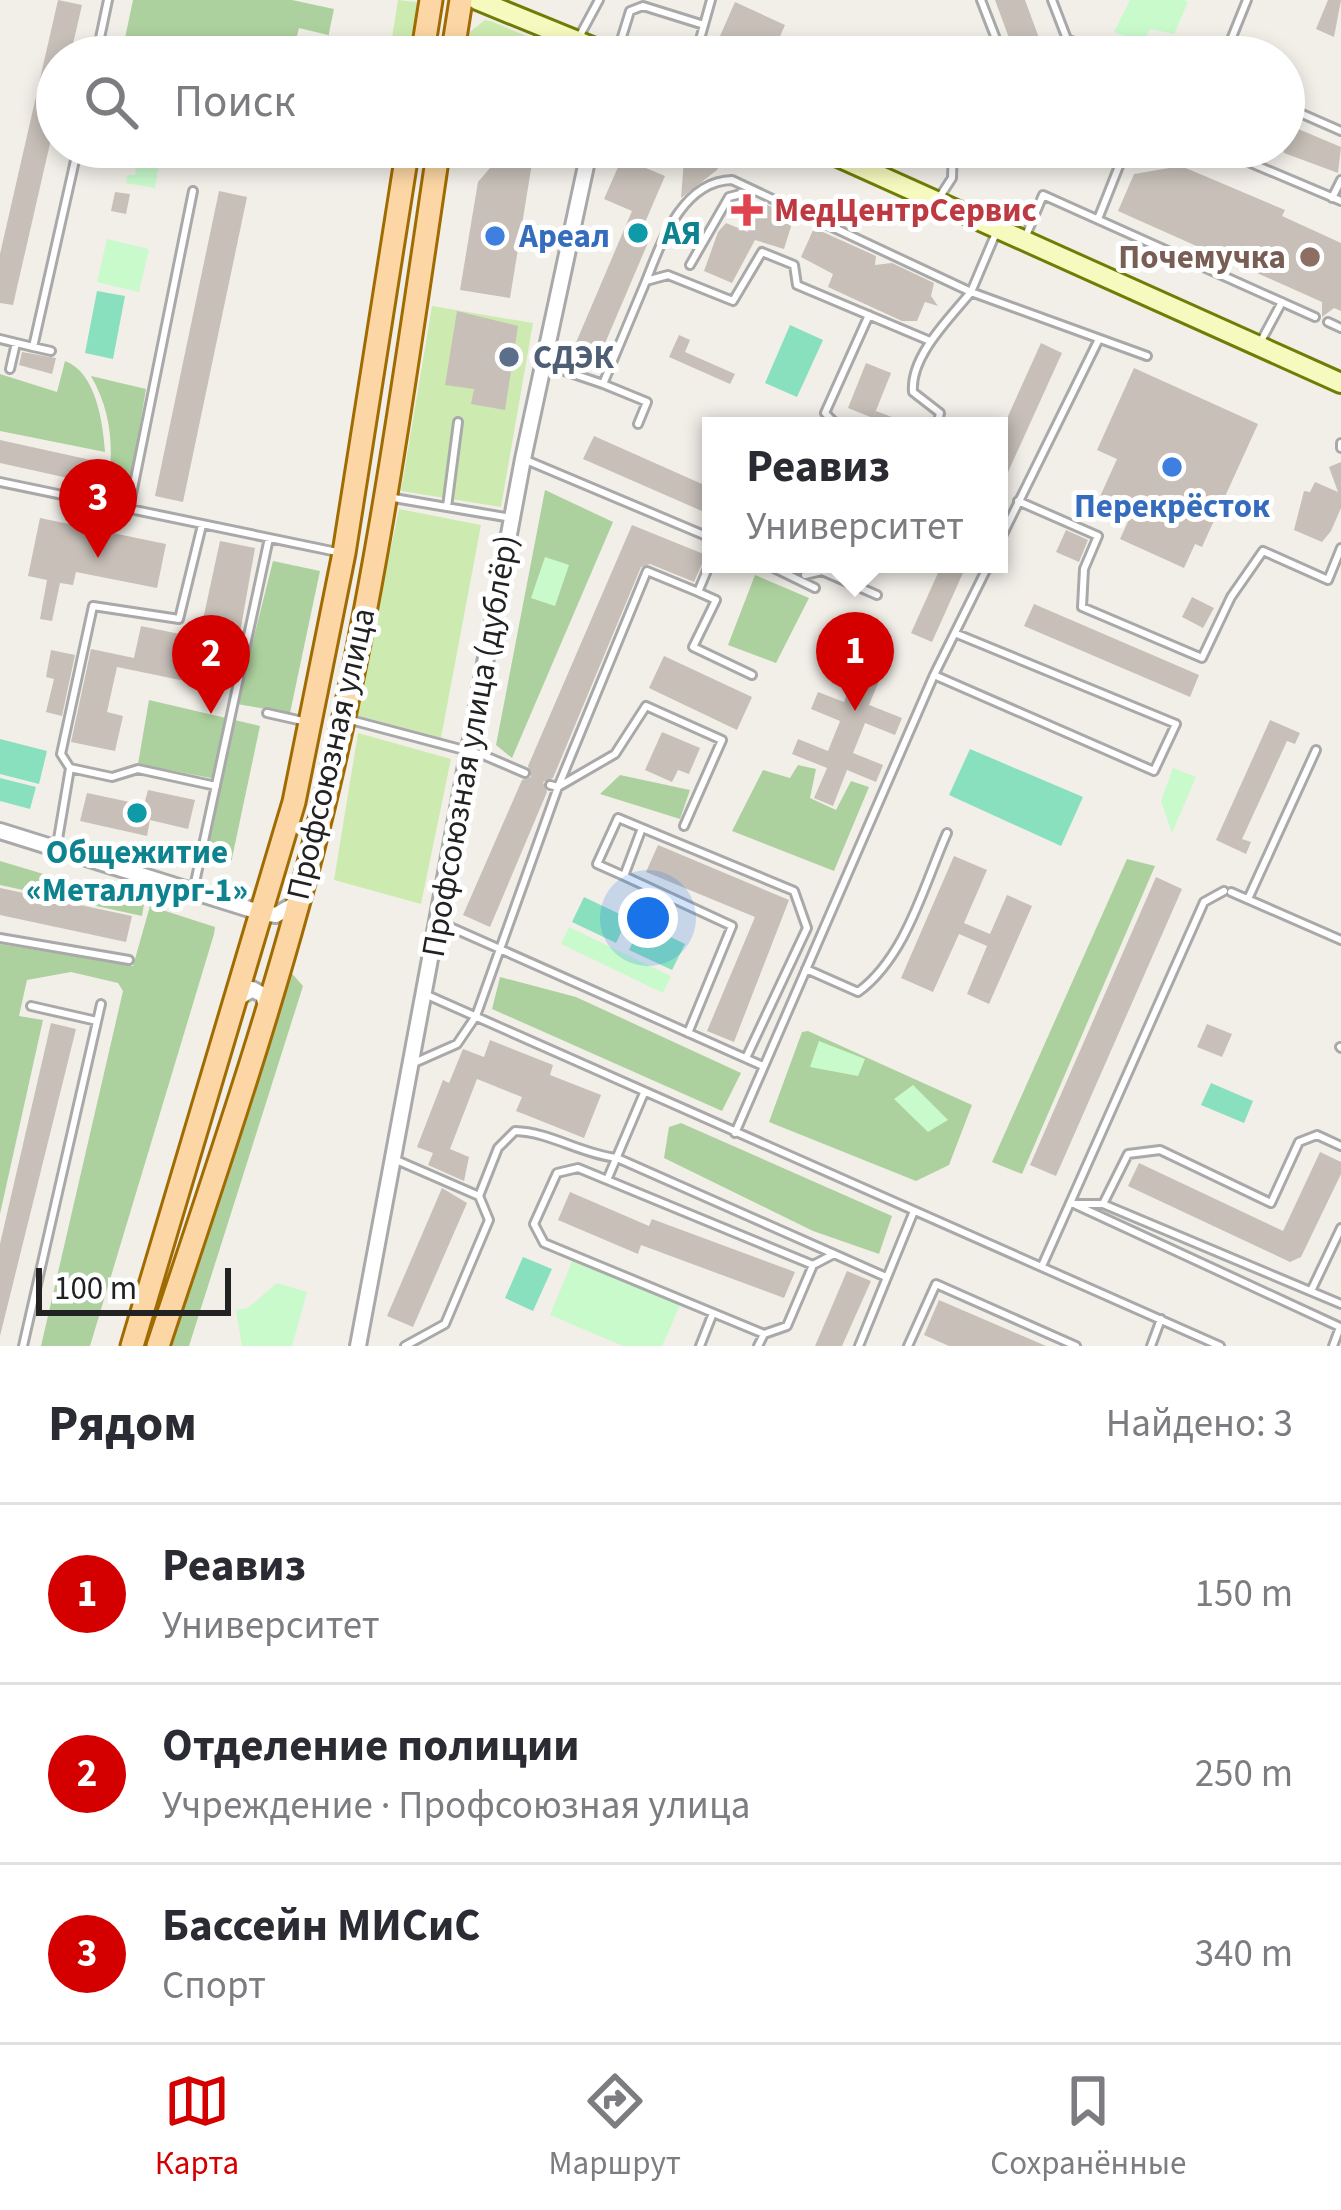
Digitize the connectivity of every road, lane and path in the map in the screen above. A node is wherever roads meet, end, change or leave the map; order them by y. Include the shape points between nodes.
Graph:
1 (108, 0) edge
2 (431, 0) edge
3 (461, 0) edge
4 (478, 0) edge
5 (599, 0) edge
6 (711, 0) edge
7 (981, 0) edge
8 (1052, 0) edge
9 (1247, 0) edge
10 (704, 25) junction
11 (100, 36) edge
12 (425, 36) edge
13 (455, 36) edge
14 (565, 36) edge
15 (580, 36) edge
16 (622, 36) edge
17 (701, 36) edge
18 (995, 36) edge
19 (1066, 36) edge
20 (1233, 36) edge
21 (1305, 115) edge
22 (1341, 131) edge
23 (73, 168) edge
24 (405, 168) edge
25 (436, 168) edge
26 (586, 168) edge
27 (863, 168) edge
28 (952, 168) edge
29 (1118, 168) edge
30 (1262, 168) edge
31 (1341, 180) edge
32 (193, 190) dead end
33 (752, 191) junction
34 (1337, 200) edge
35 (937, 201) junction
36 (1095, 218) junction
37 (997, 230) junction
38 (1023, 242) junction
39 (690, 265) dead end
40 (646, 280) junction
41 (971, 292) junction
42 (1282, 302) junction
43 (869, 316) junction
44 (1316, 317) dead end
45 (1328, 322) dead end
46 (1341, 328) edge
47 (0, 339) edge
48 (1098, 341) junction
49 (932, 342) junction
50 (16, 343) junction
51 (1258, 346) junction
52 (33, 347) junction
53 (51, 351) dead end
54 (1147, 356) dead end
55 (544, 364) junction
56 (10, 369) dead end
57 (1341, 383) edge
58 (603, 384) junction
59 (829, 417) edge
60 (939, 417) edge
61 (458, 422) dead end
62 (638, 424) dead end
63 (523, 459) junction
64 (0, 482) edge
65 (384, 496) junction
66 (1018, 501) junction
67 (446, 507) junction
68 (129, 509) junction
69 (512, 518) junction
70 (1008, 523) edge
71 (202, 525) junction
72 (702, 534) edge
73 (269, 538) junction
74 (1341, 548) edge
75 (344, 553) junction
76 (706, 573) edge
77 (790, 573) edge
78 (806, 573) edge
79 (819, 573) edge
80 (824, 573) edge
81 (985, 573) edge
82 (804, 578) junction
83 (815, 588) dead end
84 (698, 592) junction
85 (877, 595) dead end
86 (957, 634) junction
87 (752, 675) dead end
88 (934, 675) junction
89 (267, 713) dead end
90 (344, 718) junction
91 (311, 722) junction
92 (1316, 750) dead end
93 (470, 752) junction
94 (70, 768) junction
95 (525, 773) dead end
96 (216, 786) junction
97 (554, 786) junction
98 (683, 826) dead end
99 (642, 828) junction
100 (0, 831) edge
101 (947, 833) dead end
102 (56, 849) junction
103 (624, 876) junction
104 (193, 893) junction
105 (1248, 899) junction
106 (299, 900) junction
107 (262, 913) junction
108 (439, 922) junction
109 (0, 938) edge
110 (1341, 940) edge
111 (498, 948) junction
112 (129, 960) dead end
113 (806, 969) junction
114 (424, 994) junction
115 (235, 1000) junction
116 (101, 1004) dead end
117 (31, 1006) dead end
118 (267, 1009) junction
119 (476, 1016) junction
120 (97, 1022) junction
121 (688, 1033) junction
122 (746, 1058) junction
123 (410, 1065) junction
124 (764, 1066) junction
125 (644, 1093) junction
126 (735, 1132) junction
127 (1341, 1146) edge
128 (393, 1158) junction
129 (617, 1158) junction
130 (607, 1180) junction
131 (478, 1196) junction
132 (1073, 1204) junction
133 (1103, 1204) junction
134 (914, 1211) junction
135 (1341, 1228) edge
136 (834, 1254) junction
137 (813, 1265) junction
138 (1042, 1267) junction
139 (886, 1276) junction
140 (1311, 1291) junction
141 (1341, 1304) edge
142 (713, 1312) junction
143 (1162, 1319) junction
144 (1340, 1326) edge
145 (764, 1334) junction
146 (22, 1346) edge
147 (132, 1346) edge
148 (158, 1346) edge
149 (358, 1346) edge
150 (405, 1346) edge
151 (700, 1346) edge
152 (758, 1346) edge
153 (859, 1346) edge
154 (908, 1346) edge
155 (1076, 1346) edge
156 (1150, 1346) edge
157 (1220, 1346) edge
158 (1333, 1346) edge

1 - 11 lane
2 - 12 main road
3 - 13 main road
4 - 14 main road
5 - 15 lane
6 - 10 lane
7 - 18 lane
8 - 19 lane
9 - 20 lane
10 - 16 lane via 643,6 630,11
10 - 17 lane
21 - 22 lane
23 - 52 lane
24 - 75 main road, Профсоюзная улица
25 - 65 main road, Профсоюзная улица
26 - 55 street, Профсоюзная улица (дублёр)
27 - 35 main road
28 - 35 lane
29 - 36 lane
30 - 34 lane
31 - 34 lane
32 - 68 lane
33 - 39 lane via 729,197
33 - 40 lane via 718,180 671,218
33 - 41 lane
35 - 37 main road
36 - 38 lane via 1043,196
36 - 42 lane
37 - 38 main road
37 - 41 lane
38 - 51 main road
40 - 43 lane via 668,275 733,301 762,252 794,265 797,285
40 - 58 lane
41 - 48 lane
41 - 49 lane
42 - 44 lane
42 - 51 lane
43 - 49 lane
43 - 59 lane
45 - 46 lane
47 - 50 lane
48 - 54 lane
48 - 66 lane
49 - 60 lane via 912,380
50 - 52 lane
50 - 56 lane
51 - 57 main road
52 - 53 lane
55 - 58 lane
55 - 63 street, Профсоюзная улица (дублёр)
58 - 62 lane via 647,402
61 - 67 lane
63 - 69 street, Профсоюзная улица (дублёр)
63 - 72 lane
64 - 68 lane
65 - 67 lane
65 - 90 main road, Профсоюзная улица
66 - 70 lane
66 - 74 lane via 1098,536 1084,569 1082,607 1202,658 1263,551 1328,580
67 - 69 lane
68 - 71 lane
69 - 93 street, Профсоюзная улица (дублёр)
71 - 73 lane
71 - 94 lane via 178,619 93,606 61,754
73 - 75 lane
73 - 96 lane
75 - 91 main road, Профсоюзная улица
76 - 84 lane
77 - 82 lane
78 - 82 lane
79 - 82 lane
80 - 85 lane
81 - 86 lane
82 - 83 lane
84 - 87 lane via 716,599 693,647
84 - 97 lane via 647,571
86 - 88 lane
86 - 88 lane via 1176,724 1154,771
88 - 113 lane
89 - 91 lane
90 - 93 lane
90 - 106 main road, Профсоюзная улица
91 - 107 main road, Профсоюзная улица
92 - 105 lane
93 - 95 lane
93 - 108 street, Профсоюзная улица (дублёр)
94 - 96 lane via 112,777 138,769
94 - 102 lane
96 - 104 lane
97 - 98 lane via 615,754 646,706 722,740
97 - 111 lane
99 - 103 lane
99 - 103 lane via 618,818 597,864
99 - 122 lane via 794,891 807,928
100 - 102 street
101 - 113 lane via 890,962 871,982 858,992
102 - 104 street
103 - 121 lane via 732,926
104 - 107 street
105 - 110 lane
105 - 132 lane via 1228,891 1204,902
106 - 107 street via 276,915
106 - 118 main road, Профсоюзная улица
107 - 115 main road, Профсоюзная улица
108 - 111 lane
108 - 114 street, Профсоюзная улица (дублёр)
109 - 112 lane
111 - 119 lane
111 - 121 lane
113 - 124 lane
114 - 119 lane
114 - 123 street, Профсоюзная улица (дублёр)
115 - 118 street via 252,989
115 - 147 main road, Профсоюзная улица
116 - 120 lane
117 - 120 lane
118 - 148 main road, Профсоюзная улица
119 - 123 lane via 457,1044
119 - 125 lane
120 - 146 lane
121 - 122 lane
122 - 124 lane
123 - 128 street, Профсоюзная улица (дублёр)
124 - 126 lane
125 - 126 lane
125 - 129 lane
126 - 134 lane
127 - 133 lane via 1317,1135 1299,1142 1271,1203 1160,1150 1128,1154
128 - 131 lane
128 - 149 street, Профсоюзная улица (дублёр)
129 - 130 lane
129 - 131 lane via 515,1131 498,1148
129 - 136 lane
130 - 137 lane
130 - 142 lane via 578,1168 557,1173 534,1224 544,1243
131 - 150 lane via 489,1220 446,1324
132 - 133 lane
132 - 138 lane
132 - 144 lane
133 - 140 lane
134 - 138 lane
134 - 139 lane
135 - 140 lane
136 - 137 lane
136 - 139 lane
137 - 145 lane via 787,1325
138 - 143 lane
139 - 153 lane
140 - 141 lane
142 - 145 lane
142 - 151 lane
143 - 156 lane
143 - 157 lane
144 - 158 lane
145 - 152 lane
154 - 155 lane via 936,1284

